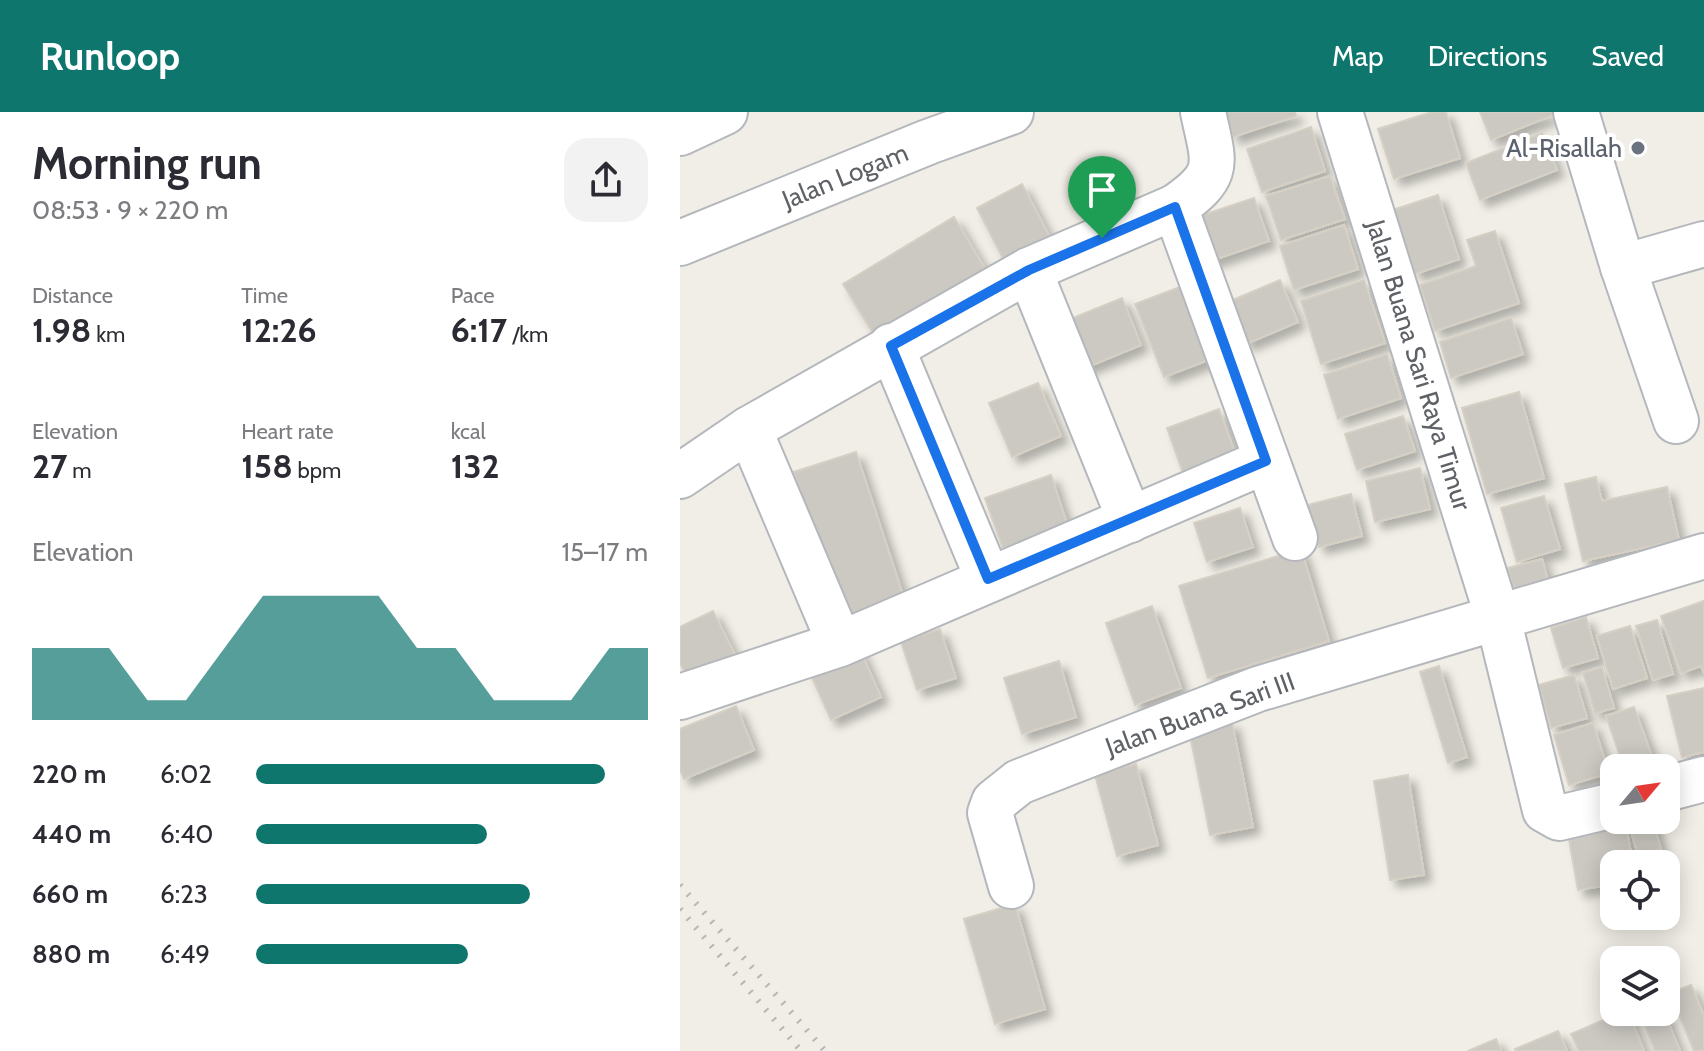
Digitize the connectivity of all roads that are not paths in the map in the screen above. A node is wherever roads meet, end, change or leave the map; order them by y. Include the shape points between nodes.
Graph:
1 (725, 112) edge
2 (1011, 112) edge
3 (1203, 112) edge
4 (1340, 112) edge
5 (1576, 112) edge
6 (680, 133) edge
7 (1175, 207) junction
8 (680, 243) edge
9 (1704, 244) edge
10 (1623, 267) junction
11 (1029, 270) junction
12 (891, 346) junction
13 (1676, 421) dead end
14 (749, 429) junction
15 (1266, 461) junction
16 (680, 476) edge
17 (1130, 520) junction
18 (1295, 538) dead end
19 (1704, 556) edge
20 (988, 579) junction
21 (1498, 618) junction
22 (840, 644) junction
23 (680, 697) edge
24 (1704, 779) edge
25 (1680, 785) edge
26 (1600, 808) edge
27 (1011, 886) dead end

1 - 6 street
2 - 8 street, Jalan Logam
3 - 7 street via 1213,161 1209,178
4 - 21 street, Jalan Buana Sari Raya Timur
5 - 10 street
7 - 11 street
7 - 15 street
9 - 10 street
10 - 13 street
11 - 12 street
11 - 17 street
12 - 14 street
12 - 20 street
14 - 16 street
14 - 22 street
15 - 17 street
15 - 18 street
17 - 20 street
19 - 21 street
20 - 22 street
21 - 26 street, Jalan Buana Sari Raya Timur via 1545,810 1559,818
21 - 27 street, Jalan Buana Sari III via 1258,689 1019,782 994,802 990,813
22 - 23 street
24 - 25 street

